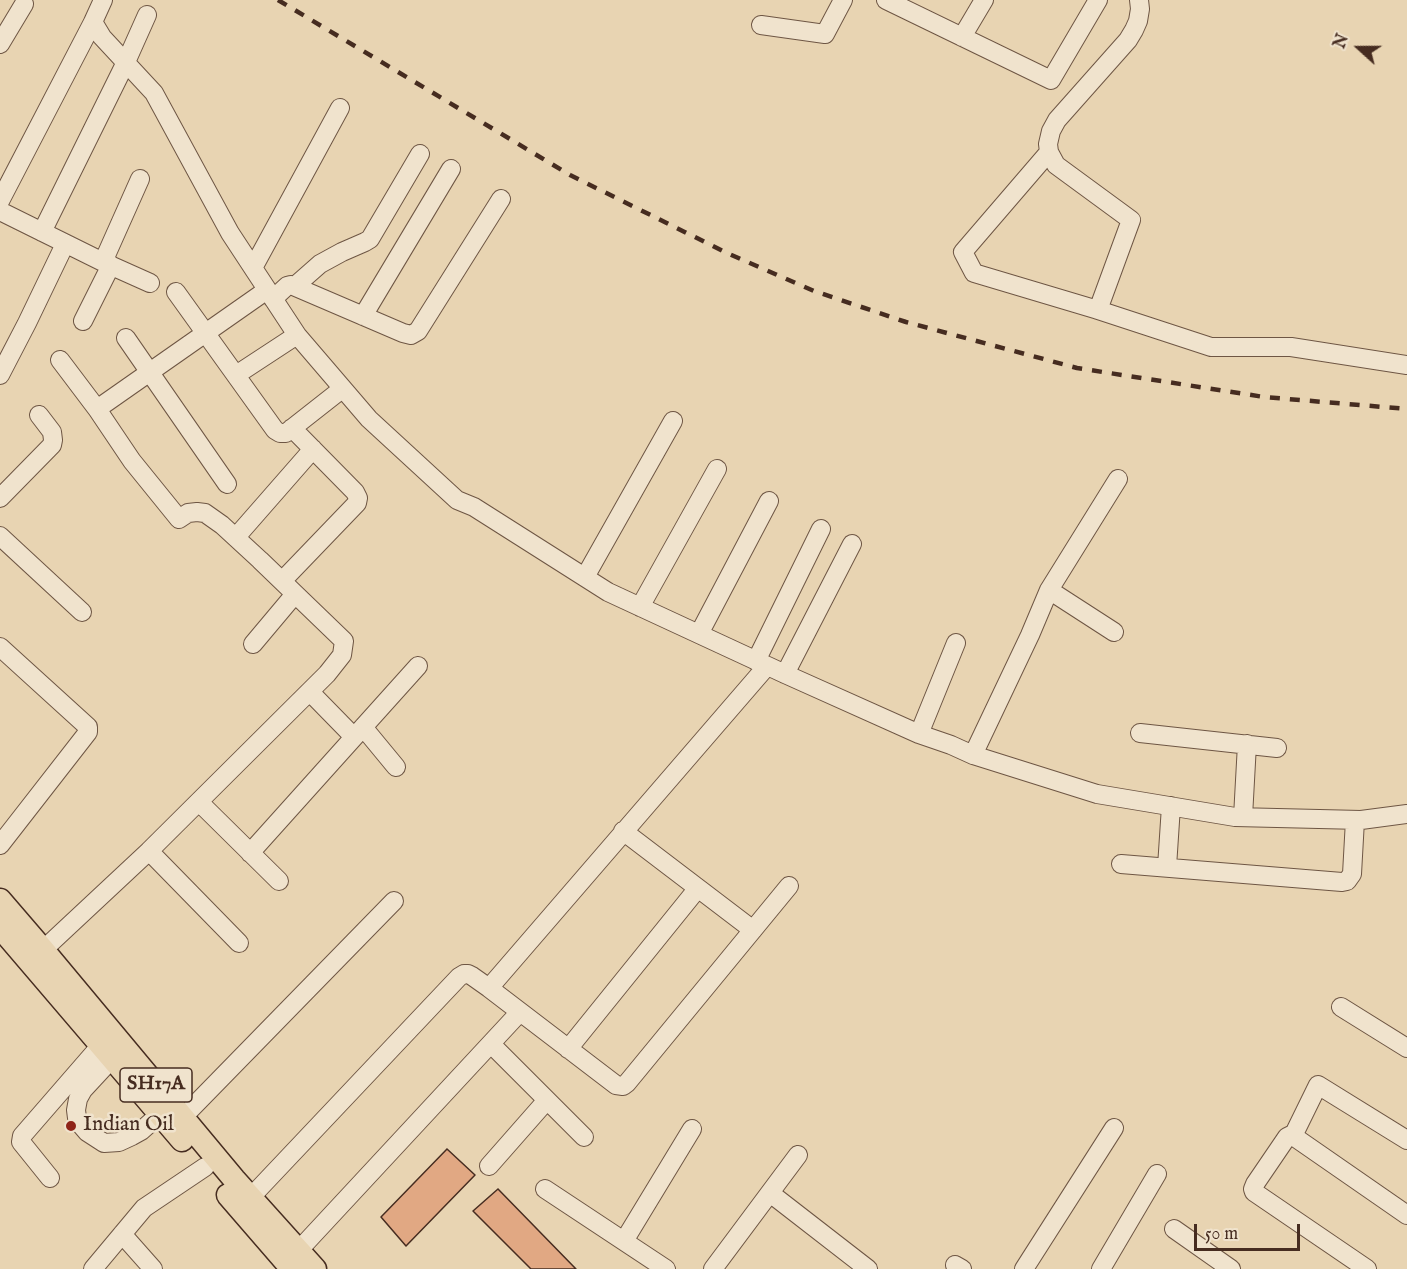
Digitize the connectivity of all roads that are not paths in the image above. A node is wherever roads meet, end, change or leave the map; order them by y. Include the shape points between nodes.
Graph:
1 (103, 0) edge
2 (843, 0) edge
3 (886, 0) edge
4 (984, 0) edge
5 (1098, 0) edge
6 (1139, 0) edge
7 (24, 4) dead end
8 (911, 5) edge
9 (147, 15) dead end
10 (93, 22) junction
11 (761, 25) dead end
12 (962, 37) junction
13 (0, 44) edge
14 (126, 62) junction
15 (340, 108) dead end
16 (1049, 152) junction
17 (420, 154) dead end
18 (451, 169) dead end
19 (140, 179) dead end
20 (501, 199) dead end
21 (0, 201) edge
22 (0, 211) edge
23 (42, 232) junction
24 (65, 244) junction
25 (107, 264) junction
26 (253, 268) junction
27 (150, 283) dead end
28 (295, 286) junction
29 (176, 292) dead end
30 (270, 294) junction
31 (1098, 310) junction
32 (363, 316) junction
33 (83, 321) dead end
34 (206, 332) junction
35 (297, 335) junction
36 (126, 338) dead end
37 (60, 360) dead end
38 (1407, 364) edge
39 (150, 372) junction
40 (0, 375) edge
41 (236, 375) junction
42 (342, 388) junction
43 (97, 409) junction
44 (39, 415) dead end
45 (673, 421) dead end
46 (292, 428) junction
47 (313, 449) junction
48 (717, 469) dead end
49 (1118, 479) dead end
50 (227, 484) dead end
51 (0, 498) edge
52 (769, 501) dead end
53 (821, 529) dead end
54 (0, 536) edge
55 (236, 537) junction
56 (852, 544) dead end
57 (585, 577) junction
58 (289, 588) junction
59 (1049, 590) junction
60 (640, 607) junction
61 (82, 612) dead end
62 (1114, 632) dead end
63 (699, 634) junction
64 (956, 643) dead end
65 (253, 644) dead end
66 (0, 648) edge
67 (762, 663) junction
68 (418, 666) dead end
69 (785, 674) junction
70 (310, 692) junction
71 (359, 732) junction
72 (1140, 733) dead end
73 (919, 734) junction
74 (1246, 744) junction
75 (1277, 748) dead end
76 (974, 755) junction
77 (396, 767) dead end
78 (199, 802) junction
79 (1171, 806) junction
80 (1407, 814) edge
81 (1244, 817) junction
82 (1355, 820) junction
83 (623, 831) junction
84 (0, 845) edge
85 (149, 851) junction
86 (250, 853) junction
87 (1121, 864) dead end
88 (1167, 867) junction
89 (279, 881) dead end
90 (789, 886) dead end
91 (698, 888) junction
92 (0, 900) edge
93 (394, 901) dead end
94 (0, 927) edge
95 (753, 930) junction
96 (239, 943) dead end
97 (44, 950) junction
98 (489, 988) junction
99 (1341, 1007) dead end
100 (520, 1012) junction
101 (491, 1044) junction
102 (1407, 1048) edge
103 (568, 1049) junction
104 (112, 1050) junction
105 (547, 1100) junction
106 (160, 1114) junction
107 (183, 1117) junction
108 (1114, 1128) dead end
109 (692, 1129) dead end
110 (1293, 1136) junction
111 (584, 1137) dead end
112 (1407, 1140) edge
113 (798, 1155) dead end
114 (489, 1166) dead end
115 (205, 1167) junction
116 (1157, 1174) dead end
117 (50, 1178) dead end
118 (545, 1189) dead end
119 (770, 1193) junction
120 (251, 1197) junction
121 (1407, 1215) edge
122 (1174, 1229) dead end
123 (122, 1234) junction
124 (624, 1241) junction
125 (295, 1260) edge
126 (93, 1269) edge
127 (153, 1269) edge
128 (315, 1269) edge
129 (666, 1269) edge
130 (712, 1269) edge
131 (868, 1269) edge
132 (1024, 1269) edge
133 (1101, 1269) edge
134 (1231, 1269) edge
135 (1367, 1269) edge

1 - 10 street
2 - 11 street via 825,34
3 - 8 street
4 - 12 street
5 - 12 street via 1051,80
6 - 16 street via 1134,30 1056,120 1050,131
7 - 13 street
8 - 12 street
9 - 14 street
10 - 14 street
10 - 21 street
14 - 23 street
14 - 26 street via 154,93
15 - 26 street
16 - 31 street via 1056,165 1131,220
16 - 31 street via 963,252 974,273
17 - 28 street via 370,239 320,264
18 - 32 street
19 - 25 street
20 - 32 street via 417,332 403,333
22 - 23 street
23 - 24 street
24 - 25 street
24 - 40 street
25 - 27 street
25 - 33 street
26 - 30 street
28 - 30 street
28 - 32 street
29 - 34 street
30 - 34 street
30 - 35 street
31 - 38 street via 1211,347 1291,347
34 - 39 street
34 - 41 street
35 - 41 street
35 - 42 street
36 - 39 street
37 - 43 street
39 - 43 street
39 - 50 street
41 - 46 street via 275,430 280,434
42 - 46 street
42 - 57 street via 369,419 457,500
43 - 55 street via 132,461 179,519 188,513 206,513
44 - 51 street via 51,432 52,445
45 - 57 street
46 - 47 street
47 - 55 street
47 - 58 street via 358,498
48 - 60 street
49 - 59 street
52 - 63 street
53 - 67 street
54 - 61 street
55 - 58 street
56 - 69 street
57 - 60 street
58 - 65 street
58 - 70 street via 344,641 342,655
59 - 62 street
59 - 76 street
60 - 63 street
63 - 67 street
64 - 73 street
66 - 84 street via 88,727
67 - 69 street
67 - 83 street
68 - 71 street
69 - 73 street
70 - 71 street
70 - 78 street
71 - 77 street
71 - 86 street
72 - 74 street
73 - 76 street
74 - 75 street
74 - 81 street
76 - 79 street via 1096,794
78 - 85 street
78 - 86 street
79 - 81 street
79 - 88 street
80 - 82 street
81 - 82 street
82 - 88 street via 1352,874 1347,881
83 - 91 street
83 - 98 street
85 - 96 street
85 - 97 street
86 - 89 street
87 - 88 street
90 - 95 street
91 - 95 street
91 - 103 street
92 - 97 main road, SH17A
93 - 107 street
94 - 104 main road, SH17A
95 - 103 street via 625,1085 616,1085
97 - 104 main road, SH17A
98 - 100 street
98 - 120 street via 468,974 459,977
99 - 102 street
100 - 101 street
100 - 103 street
101 - 105 street
101 - 125 street
104 - 106 main road, SH17A
104 - 106 street via 78,1099 76,1110 81,1125 104,1143 119,1142
104 - 107 main road, SH17A
104 - 117 street via 21,1138
105 - 111 street
105 - 114 street
106 - 115 main road, SH17A
107 - 120 main road, SH17A
108 - 132 street
109 - 124 street
110 - 112 street via 1318,1085
110 - 121 street
110 - 135 street via 1288,1136 1280,1147 1255,1184 1254,1192
113 - 119 street
115 - 123 street via 144,1208
115 - 125 main road, SH17A
116 - 133 street
118 - 124 street
119 - 130 street
119 - 131 street
120 - 125 main road, SH17A
122 - 134 street
123 - 126 street
123 - 127 street
124 - 129 street
125 - 128 main road, SH17A

